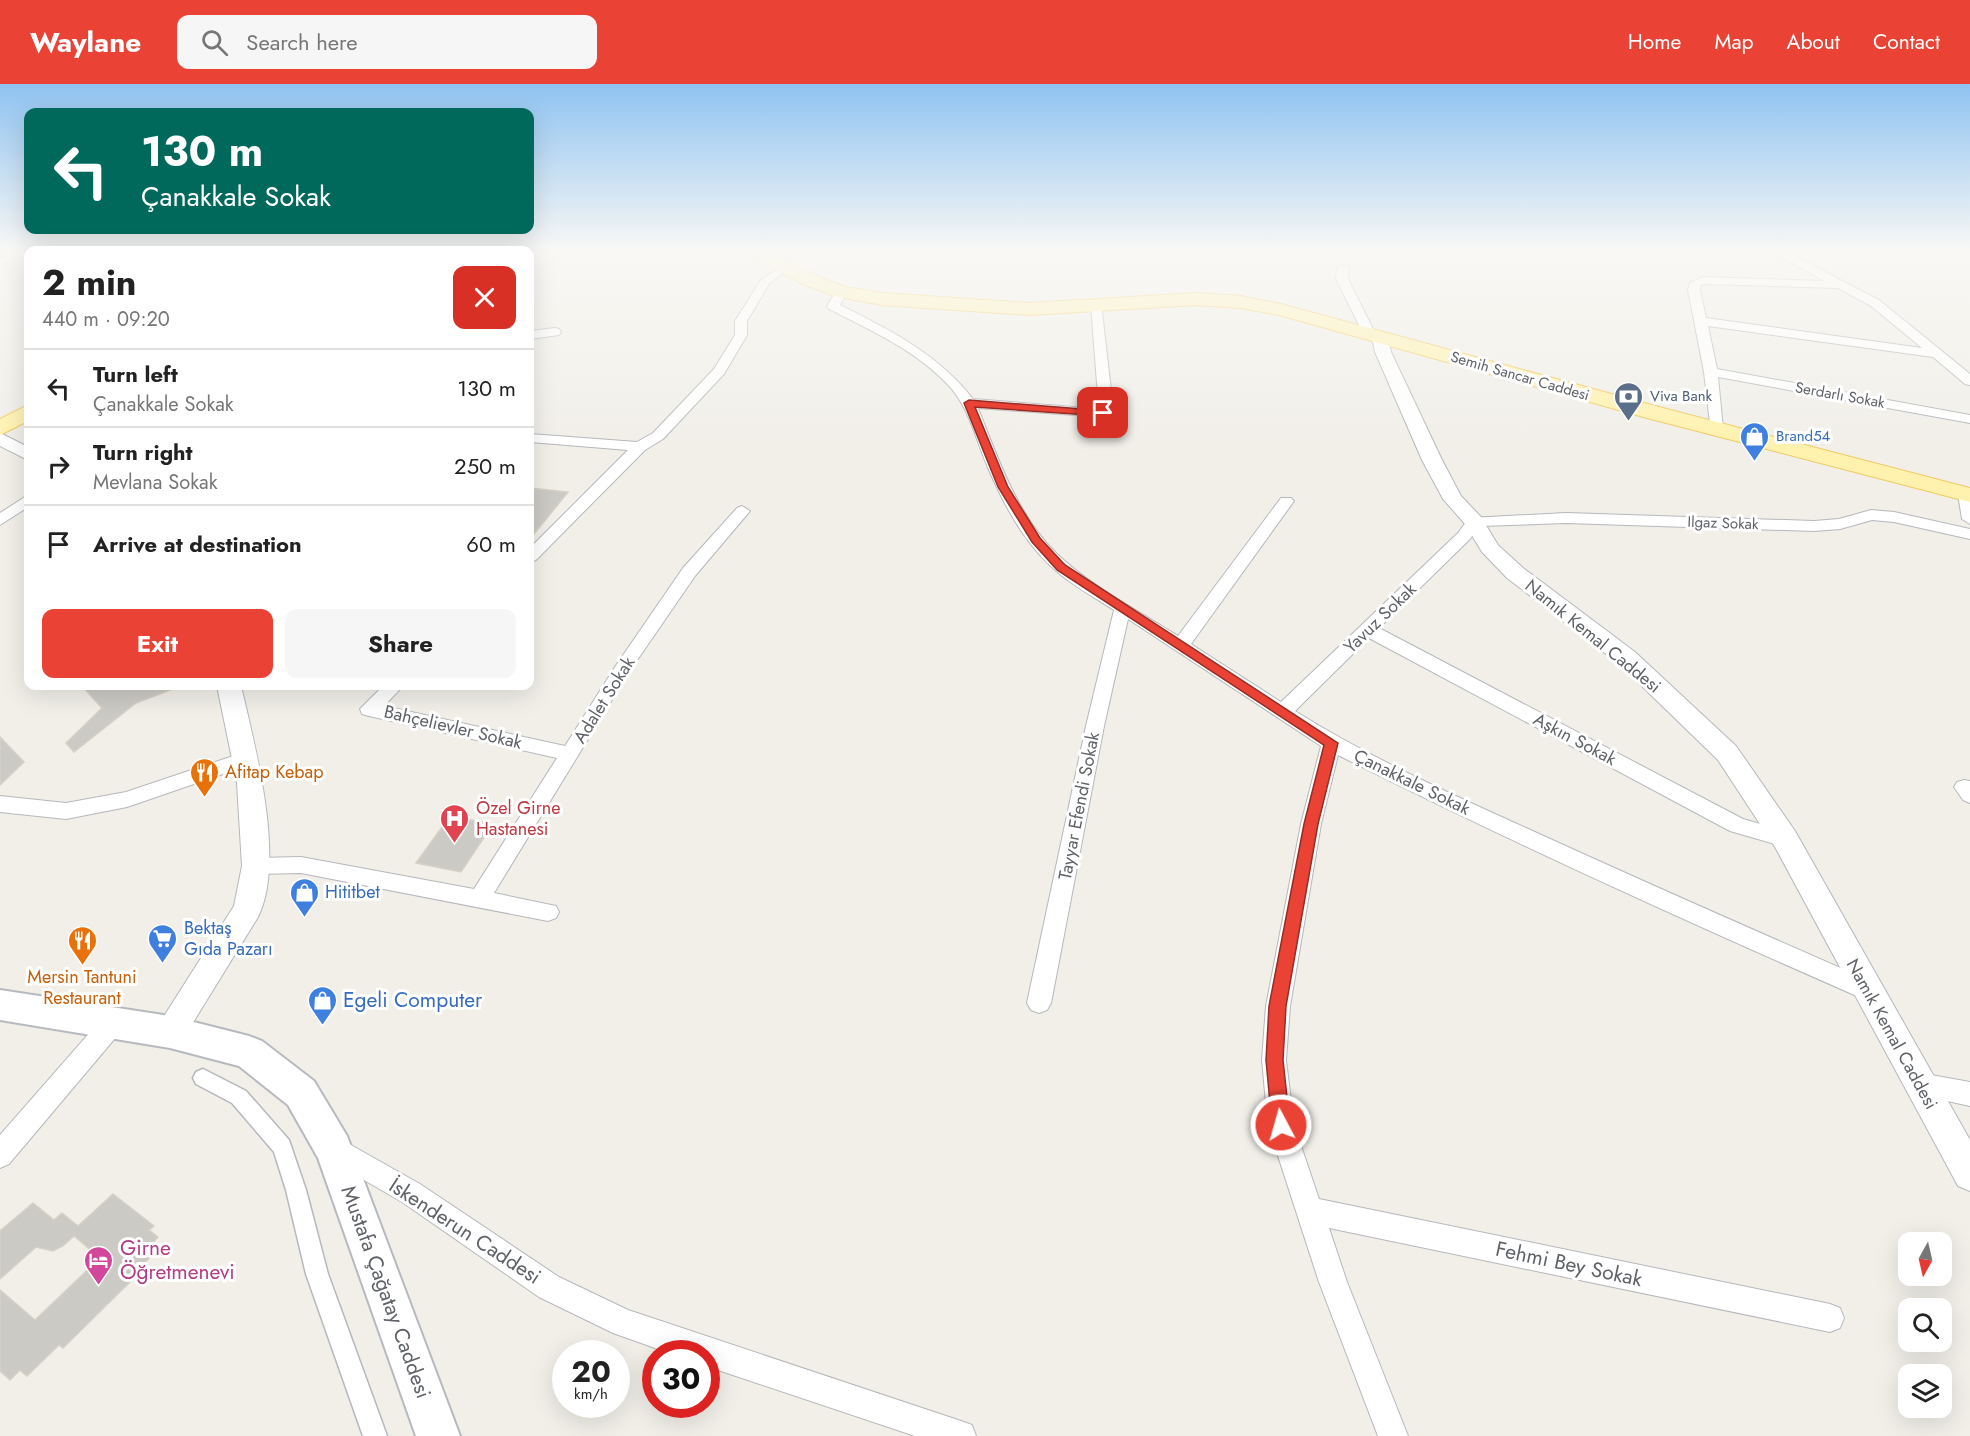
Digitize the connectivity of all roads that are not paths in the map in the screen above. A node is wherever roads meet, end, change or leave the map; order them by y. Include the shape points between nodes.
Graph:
1 (746, 313) edge
2 (847, 313) edge
3 (1098, 313) edge
4 (1293, 313) edge
5 (1362, 313) edge
6 (1699, 313) edge
7 (1887, 313) edge
8 (1701, 321) junction
9 (555, 332) dead end
10 (534, 335) edge
11 (1375, 335) junction
12 (1937, 354) junction
13 (1711, 372) junction
14 (1970, 381) edge
15 (969, 403) junction
16 (24, 407) edge
17 (0, 418) edge
18 (24, 418) edge
19 (1970, 419) edge
20 (24, 423) edge
21 (1716, 429) junction
22 (534, 438) edge
23 (10, 441) edge
24 (640, 447) junction
25 (1968, 494) edge
26 (1286, 501) dead end
27 (24, 503) edge
28 (742, 511) dead end
29 (1970, 519) edge
30 (0, 520) edge
31 (1474, 521) junction
32 (1970, 534) edge
33 (534, 553) edge
34 (1123, 609) junction
35 (1368, 630) junction
36 (1181, 645) junction
37 (230, 690) edge
38 (390, 690) edge
39 (1283, 711) junction
40 (1331, 743) junction
41 (570, 754) junction
42 (245, 759) junction
43 (0, 804) edge
44 (1785, 839) junction
45 (256, 866) junction
46 (478, 899) junction
47 (548, 912) dead end
48 (1867, 990) junction
49 (1039, 1004) dead end
50 (0, 1005) edge
51 (114, 1022) junction
52 (170, 1032) junction
53 (203, 1078) dead end
54 (1920, 1084) junction
55 (1970, 1094) edge
56 (334, 1149) junction
57 (0, 1155) edge
58 (1970, 1174) edge
59 (1308, 1210) junction
60 (1830, 1318) dead end
61 (375, 1436) edge
62 (438, 1436) edge
63 (961, 1436) edge
64 (1393, 1436) edge

1 - 24 street via 741,321 741,336 719,371 658,436
2 - 15 street, Çanakkale Sokak via 934,363
3 - 15 street via 1106,408 1103,413
4 - 11 main road, Semih Sancar Caddesi
5 - 11 street
6 - 8 street
7 - 12 street
8 - 12 street
8 - 13 street
9 - 10 street
11 - 21 main road, Semih Sancar Caddesi
11 - 31 street, Namık Kemal Caddesi via 1432,460 1454,499
12 - 14 street
13 - 19 street, Serdarlı Sokak
13 - 21 street
15 - 34 street, Çanakkale Sokak via 1003,487 1036,539 1061,567
16 - 17 main road
18 - 23 main road
20 - 23 main road
21 - 25 main road, Semih Sancar Caddesi
22 - 24 street
24 - 33 street
25 - 29 street
26 - 36 street
27 - 30 street
28 - 41 street, Adalet Sokak via 689,572
31 - 32 street, Ilgaz Sokak via 1566,518 1814,526 1871,515
31 - 35 street, Yavuz Sokak via 1464,536
31 - 44 street, Namık Kemal Caddesi via 1489,548 1515,573 1627,658 1727,753
34 - 36 street, Çanakkale Sokak
34 - 49 street, Tayyar Efendi Sokak via 1095,726
35 - 39 street, Yavuz Sokak
35 - 44 street, Aşkın Sokak via 1737,825
36 - 39 street, Çanakkale Sokak
37 - 42 street
38 - 41 street, Bahçelievler Sokak via 369,709
39 - 40 street, Çanakkale Sokak
40 - 48 street, Çanakkale Sokak via 1673,905
40 - 59 street via 1311,824 1278,1006 1274,1060 1281,1125
41 - 46 street, Adalet Sokak
42 - 43 street via 127,799 66,811
42 - 45 street
44 - 48 street, Namık Kemal Caddesi
45 - 46 street via 301,865
45 - 52 street via 248,909
46 - 47 street
48 - 54 street, Namık Kemal Caddesi
50 - 51 main road, İskenderun Caddesi
51 - 52 main road, İskenderun Caddesi
51 - 57 street
52 - 56 main road, İskenderun Caddesi via 249,1052 301,1093
53 - 61 street via 238,1096 282,1147 317,1274
54 - 55 street
54 - 58 street, Namık Kemal Caddesi
56 - 62 main road, Mustafa Çağatay Caddesi
56 - 63 street, İskenderun Caddesi via 411,1193 549,1287 623,1323
59 - 60 street, Fehmi Bey Sokak
59 - 64 street

